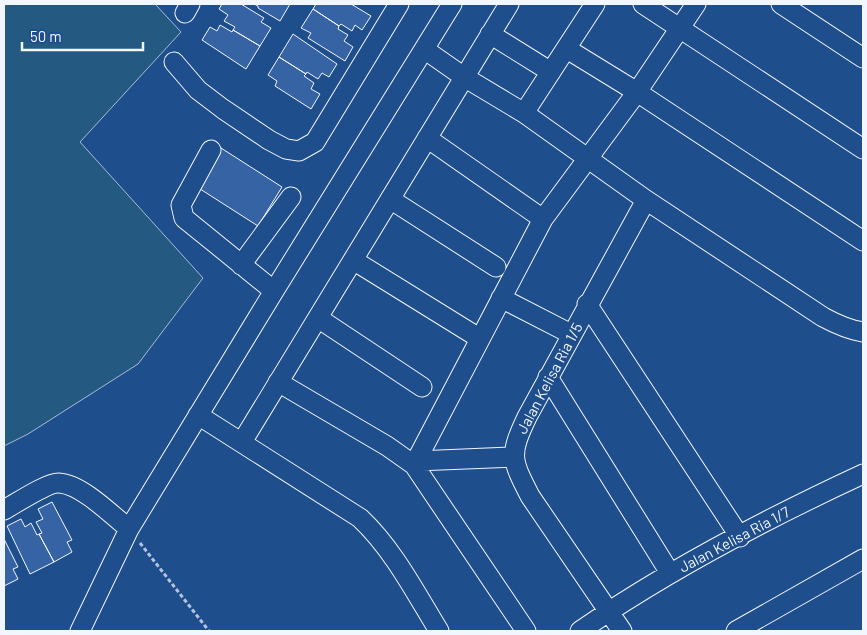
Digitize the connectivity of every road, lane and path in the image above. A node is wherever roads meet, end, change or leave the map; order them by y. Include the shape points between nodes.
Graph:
1 (399, 4) edge
2 (452, 4) edge
3 (509, 4) edge
4 (596, 4) edge
5 (643, 4) edge
6 (696, 4) edge
7 (780, 4) edge
8 (680, 28) junction
9 (490, 34) junction
10 (424, 49) junction
11 (566, 49) junction
12 (863, 58) edge
13 (174, 62) dead end
14 (551, 72) junction
15 (464, 77) junction
16 (637, 92) junction
17 (524, 113) junction
18 (427, 138) junction
19 (863, 149) edge
20 (211, 150) dead end
21 (587, 158) junction
22 (291, 197) dead end
23 (390, 199) junction
24 (646, 200) junction
25 (543, 219) junction
26 (863, 241) edge
27 (353, 260) junction
28 (241, 265) junction
29 (496, 267) dead end
30 (274, 291) junction
31 (501, 298) junction
32 (588, 304) junction
33 (318, 318) junction
34 (863, 332) edge
35 (571, 334) junction
36 (479, 338) junction
37 (548, 378) junction
38 (278, 382) junction
39 (422, 387) dead end
40 (198, 415) junction
41 (242, 442) junction
42 (513, 457) junction
43 (415, 463) junction
44 (863, 474) edge
45 (4, 510) edge
46 (129, 529) junction
47 (740, 537) junction
48 (863, 559) edge
49 (670, 573) junction
50 (609, 612) junction
51 (80, 631) edge
52 (209, 631) edge
53 (439, 631) edge
54 (526, 631) edge
55 (580, 631) edge
56 (622, 631) edge
57 (736, 631) edge

1 - 13 street via 315,142 299,152 269,140 223,109 198,90
2 - 10 street
3 - 9 street
4 - 11 street
5 - 8 street
6 - 8 street
7 - 12 street
8 - 16 street
8 - 19 street
9 - 14 street
9 - 15 street
10 - 15 street
10 - 30 street
11 - 14 street
11 - 16 street
14 - 17 street
15 - 17 street
15 - 18 street
16 - 21 street
16 - 26 street
17 - 21 street
18 - 23 street
18 - 25 street
20 - 28 street via 182,205 184,218
21 - 24 street
21 - 25 street
22 - 28 street
23 - 27 street
23 - 29 street
24 - 32 street, Jalan Kelisa Ria 1/5
24 - 34 street via 823,317
25 - 31 street
27 - 33 street
27 - 36 street
28 - 30 street
30 - 40 street
31 - 35 street
31 - 36 street
32 - 35 street, Jalan Kelisa Ria 1/5
32 - 47 street
33 - 38 street
33 - 39 street
35 - 37 street, Jalan Kelisa Ria 1/5
36 - 43 street
37 - 42 street, Jalan Kelisa Ria 1/5 via 517,438
37 - 49 street
38 - 41 street
38 - 43 street
40 - 41 street
40 - 46 street
41 - 53 street via 374,530
42 - 43 street
42 - 50 street via 530,496
43 - 54 street
44 - 47 street, Jalan Kelisa Ria 1/7
45 - 46 street via 58,482 81,490
46 - 51 street
46 - 52 path
47 - 49 street, Jalan Kelisa Ria 1/7
48 - 57 street
49 - 50 street, Jalan Kelisa Ria 1/7
50 - 55 street, Jalan Kelisa Ria 1/7
50 - 56 street

